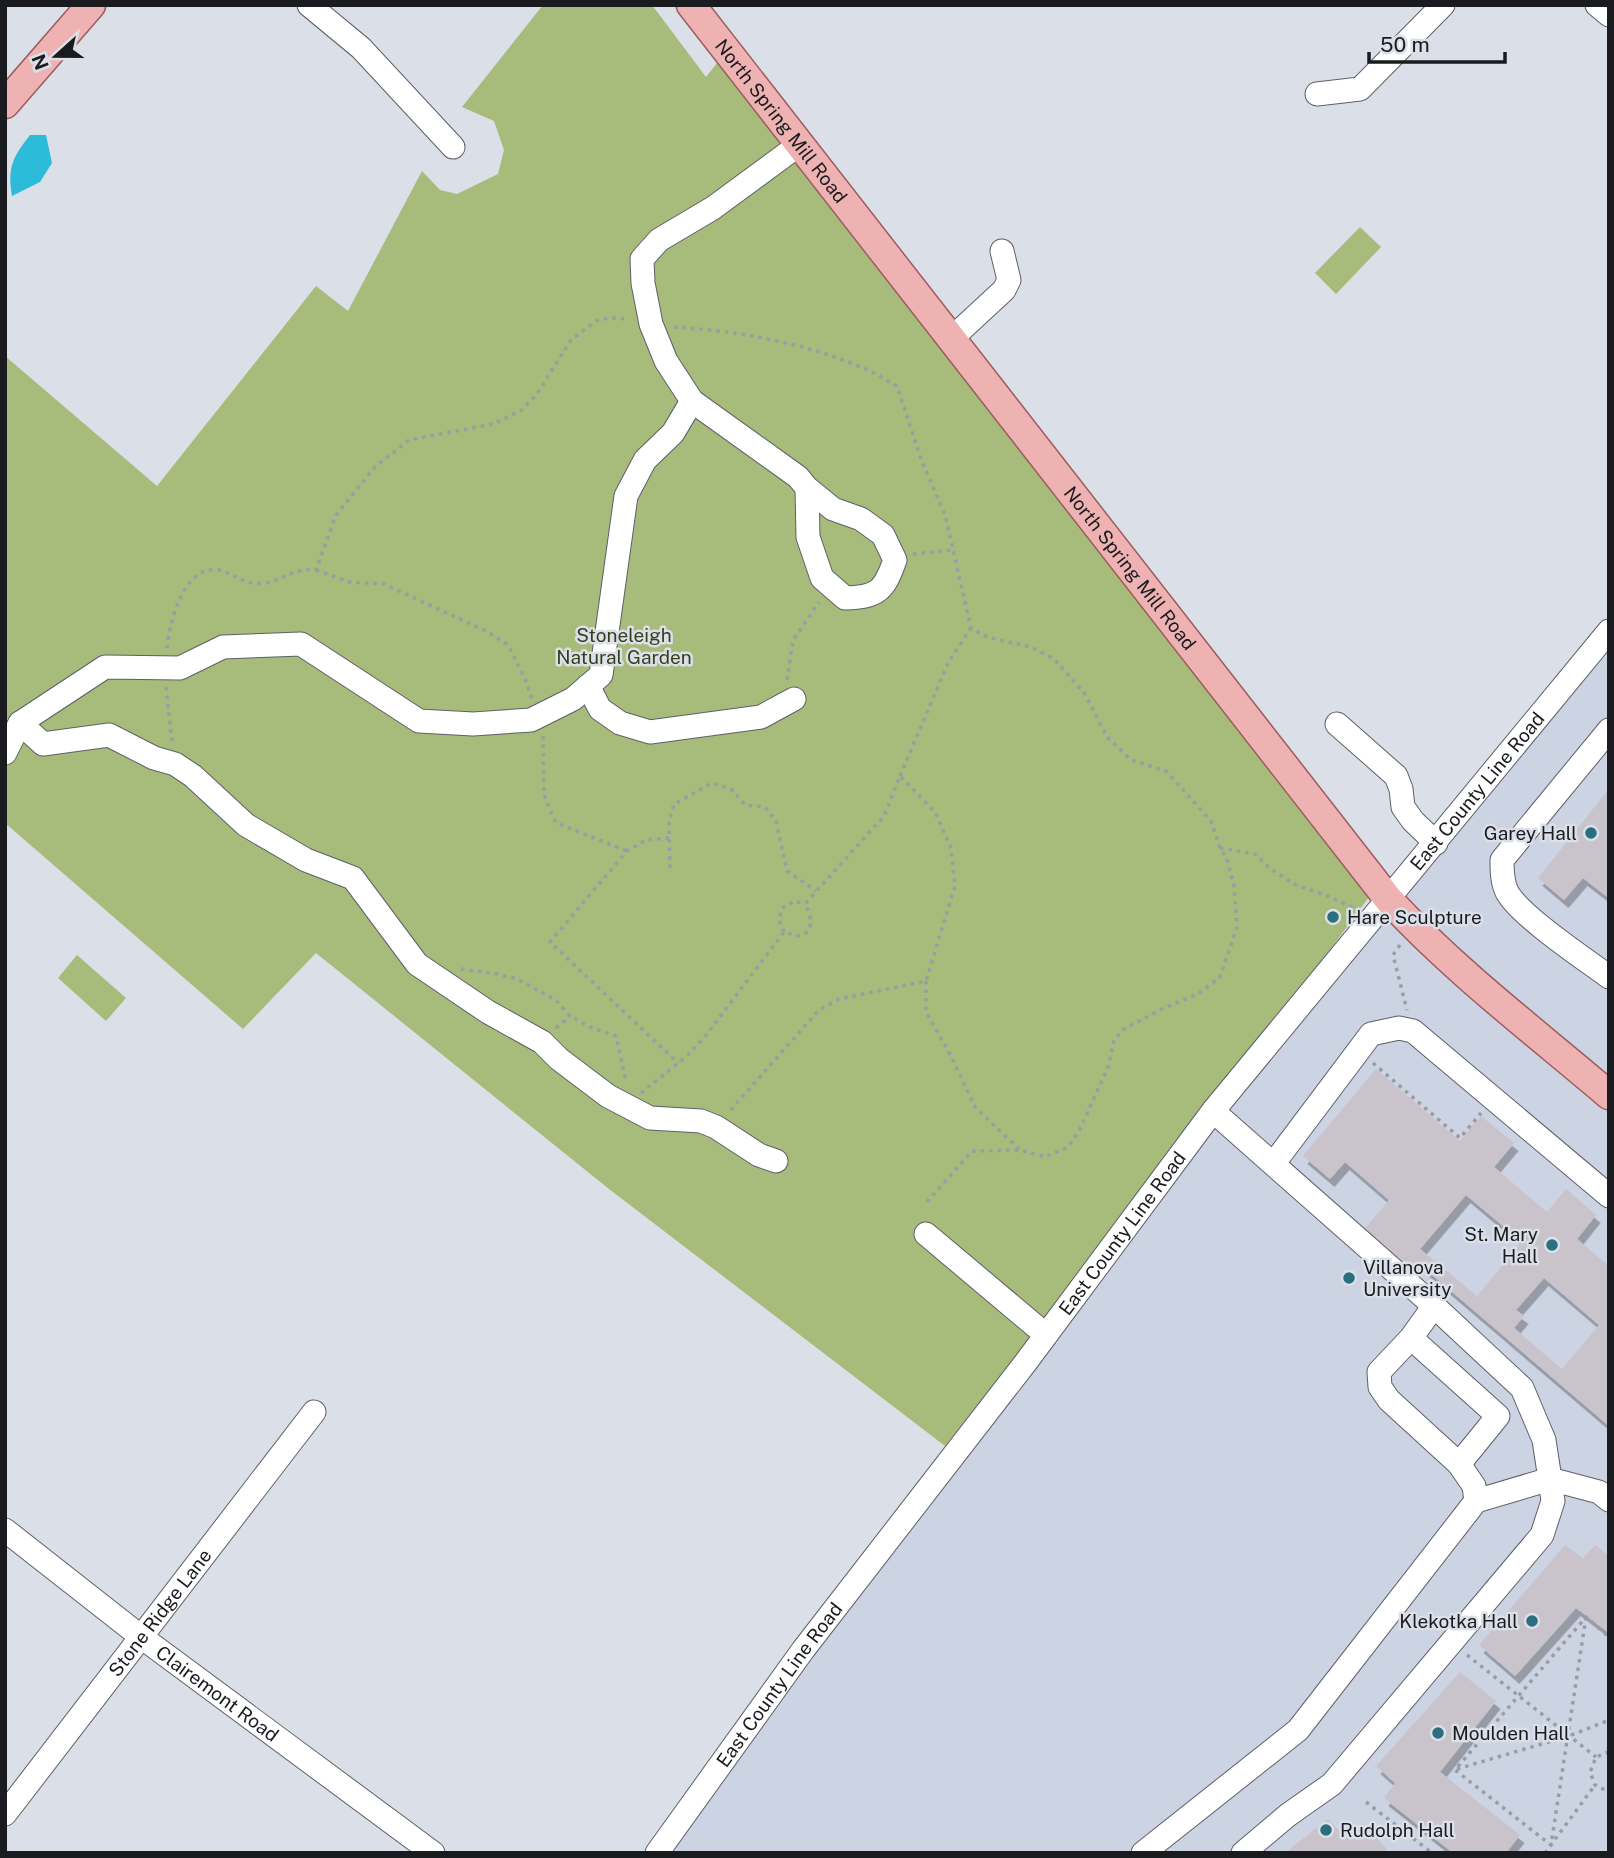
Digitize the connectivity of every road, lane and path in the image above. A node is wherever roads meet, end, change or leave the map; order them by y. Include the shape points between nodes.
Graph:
1 (91, 5) edge
2 (309, 5) edge
3 (691, 5) edge
4 (1443, 5) edge
5 (1597, 5) edge
6 (1609, 15) edge
7 (1317, 94) dead end
8 (5, 104) edge
9 (800, 144) junction
10 (453, 147) dead end
11 (1002, 251) dead end
12 (651, 324) junction
13 (951, 339) junction
14 (692, 401) junction
15 (807, 488) junction
16 (952, 550) junction
17 (895, 560) junction
18 (316, 570) junction
19 (834, 588) junction
20 (971, 628) junction
21 (1609, 631) edge
22 (164, 668) junction
23 (588, 686) junction
24 (791, 691) joint
25 (538, 716) junction
26 (20, 723) junction
27 (1336, 724) dead end
28 (1609, 730) edge
29 (5, 753) edge
30 (175, 764) junction
31 (900, 776) junction
32 (669, 838) junction
33 (1436, 843) junction
34 (1220, 848) junction
35 (627, 851) junction
36 (670, 868) dead end
37 (816, 891) junction
38 (806, 904) junction
39 (1382, 909) junction
40 (1413, 926) junction
41 (784, 932) junction
42 (457, 969) dead end
43 (1609, 977) edge
44 (926, 981) junction
45 (1413, 1031) junction
46 (1358, 1051) junction
47 (678, 1063) junction
48 (1609, 1095) edge
49 (1493, 1098) junction
50 (630, 1102) junction
51 (1213, 1111) junction
52 (716, 1127) junction
53 (1020, 1150) junction
54 (776, 1161) dead end
55 (1274, 1164) junction
56 (1609, 1195) edge
57 (926, 1204) dead end
58 (926, 1234) dead end
59 (1434, 1306) junction
60 (1046, 1335) junction
61 (1411, 1338) junction
62 (314, 1412) dead end
63 (1459, 1464) junction
64 (1550, 1479) junction
65 (1609, 1500) edge
66 (1476, 1501) junction
67 (5, 1530) edge
68 (1586, 1618) junction
69 (140, 1636) junction
70 (1609, 1637) edge
71 (1451, 1643) junction
72 (1518, 1695) junction
73 (1609, 1720) edge
74 (1569, 1736) junction
75 (1609, 1752) edge
76 (1596, 1757) junction
77 (1455, 1770) junction
78 (1595, 1785) junction
79 (1609, 1792) edge
80 (1366, 1802) dead end
81 (5, 1814) edge
82 (1551, 1845) junction
83 (433, 1853) edge
84 (657, 1853) edge
85 (1143, 1853) edge
86 (1243, 1853) edge
87 (1432, 1853) edge
88 (1545, 1853) edge

1 - 8 main road
2 - 10 street via 361,48
3 - 9 main road, North Spring Mill Road
4 - 7 street via 1360,89
5 - 6 street
9 - 12 street via 713,208 659,240 642,260
9 - 13 main road, North Spring Mill Road
11 - 13 street via 1009,280 1004,290
12 - 14 street via 666,361
12 - 16 path via 718,330 812,350 860,366 897,386 945,515
12 - 18 path via 628,319 596,321 571,340 522,410 493,425 409,440 375,467 336,515
13 - 39 main road, North Spring Mill Road
14 - 15 street
14 - 23 street via 673,433 645,460 626,496 601,675
15 - 17 street via 833,509 860,519 883,536
15 - 19 street via 807,537 822,578
16 - 17 path
16 - 20 path
17 - 19 street via 887,583 867,597 845,598
18 - 22 path via 249,584 216,569 194,576 178,599 168,630
18 - 25 path via 350,582 384,584 508,645
19 - 24 path via 822,597 793,640
20 - 31 path via 948,663
20 - 34 path via 1054,659 1085,694 1107,737 1131,760 1166,771 1211,821
21 - 33 street, East County Line Road
22 - 25 street via 180,668 223,647 301,644 419,721 473,724
22 - 26 street via 105,667
22 - 30 path
23 - 24 street via 600,709 620,723 650,732 761,717
23 - 25 street
25 - 35 path via 543,734 544,795 556,823
26 - 29 street
26 - 30 street via 43,744 109,735
27 - 33 street via 1396,776 1403,807
28 - 43 street via 1502,860 1502,879 1508,894 1533,919
30 - 50 street via 246,825 306,860 353,878 417,964 488,1013 542,1042 608,1096
31 - 37 path via 884,816
31 - 44 path via 934,812 951,848 956,886
32 - 35 path via 646,841
32 - 36 path
32 - 37 path via 674,804 712,783 731,789 745,804 765,807 776,821 787,870
33 - 39 street, East County Line Road
34 - 39 path via 1255,854 1296,885
34 - 53 path via 1234,886 1237,927 1220,977 1198,994 1124,1029 1114,1040 1095,1100 1068,1147 1045,1157
35 - 47 path via 551,942
37 - 38 path
38 - 41 path via 794,901 782,908 779,920
38 - 41 path via 810,928 799,936
39 - 40 main road, North Spring Mill Road
39 - 51 street, East County Line Road
40 - 45 path via 1393,955
40 - 48 main road, North Spring Mill Road
41 - 47 path via 704,1038
42 - 50 path via 517,979 556,1000 570,1016 616,1036
44 - 52 path via 839,999 819,1010
44 - 53 path via 926,1012 975,1107
45 - 46 street via 1399,1028 1371,1034
45 - 49 street
46 - 49 path via 1460,1138
46 - 55 street
47 - 50 path
49 - 56 street
50 - 52 street via 650,1118 701,1121
51 - 55 street
51 - 60 street, East County Line Road
52 - 54 street
53 - 57 path via 972,1151
55 - 59 street
58 - 60 street
59 - 61 street
59 - 64 street via 1522,1388 1544,1440
60 - 84 street, East County Line Road via 803,1650
61 - 63 street via 1379,1372 1380,1387
61 - 63 street via 1498,1416
62 - 69 street, Stone Ridge Lane
63 - 66 street via 1474,1486
64 - 65 street via 1599,1492
64 - 66 street
64 - 71 street via 1553,1501 1542,1535
66 - 85 street via 1298,1730
67 - 69 street, Clairemont Road
68 - 70 path
68 - 72 path
68 - 74 path
69 - 81 street, Stone Ridge Lane
69 - 83 street, Clairemont Road
71 - 72 path
71 - 86 street via 1332,1784
72 - 74 path
72 - 77 path
73 - 74 path
74 - 76 path
74 - 77 path
74 - 82 path
75 - 76 path
76 - 78 path via 1590,1768
77 - 82 path
78 - 79 path
78 - 82 path
80 - 87 path
82 - 88 path

